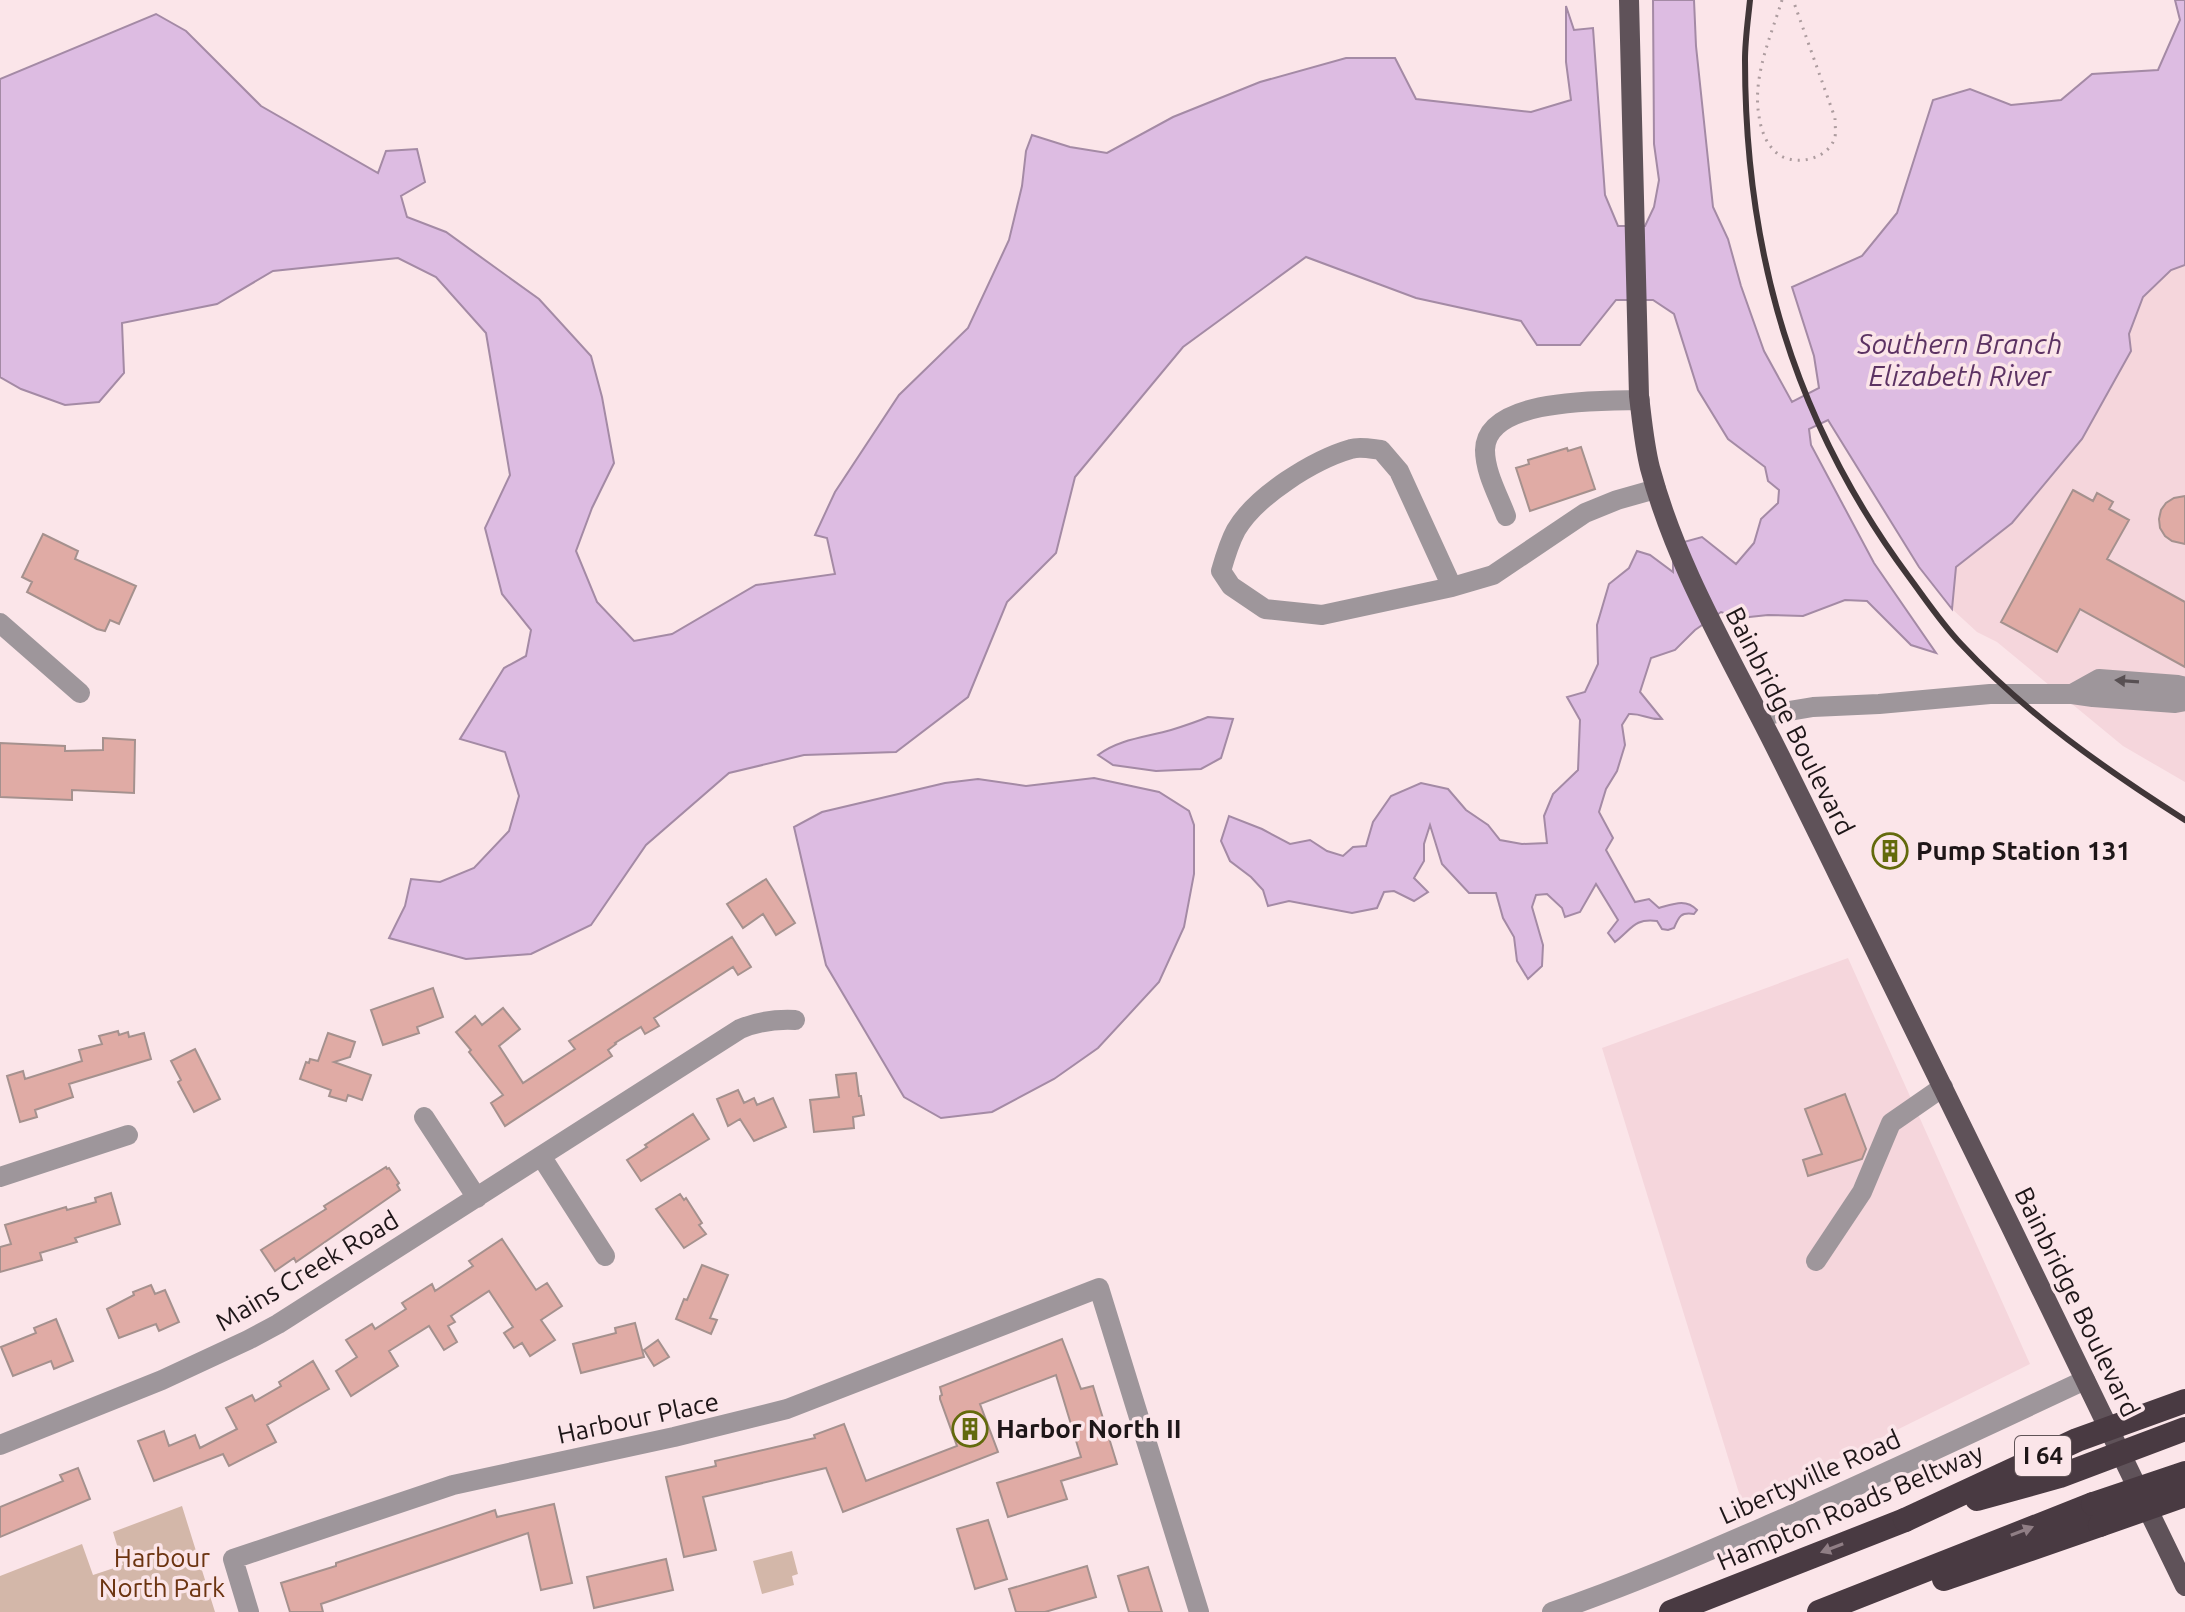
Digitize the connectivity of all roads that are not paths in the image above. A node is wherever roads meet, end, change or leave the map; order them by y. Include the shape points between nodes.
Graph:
1 (1629, 0) edge
2 (1640, 400) junction
3 (1656, 489) junction
4 (1506, 516) dead end
5 (1452, 587) junction
6 (0, 623) edge
7 (2185, 687) edge
8 (80, 693) dead end
9 (2072, 694) junction
10 (2185, 701) edge
11 (1760, 716) junction
12 (795, 1020) dead end
13 (1943, 1087) junction
14 (424, 1117) dead end
15 (128, 1135) dead end
16 (541, 1156) junction
17 (0, 1177) edge
18 (477, 1198) junction
19 (605, 1256) dead end
20 (1816, 1261) dead end
21 (2085, 1380) junction
22 (2185, 1401) edge
23 (2185, 1429) edge
24 (0, 1445) edge
25 (2185, 1473) edge
26 (2185, 1495) edge
27 (2096, 1514) junction
28 (1905, 1520) junction
29 (2185, 1586) edge
30 (249, 1612) edge
31 (1199, 1612) edge
32 (1552, 1612) edge
33 (1671, 1612) edge
34 (1819, 1612) edge
35 (1860, 1612) edge

1 - 2 main road, Bainbridge Boulevard
2 - 3 main road, Bainbridge Boulevard
2 - 4 street via 1562,403 1511,417 1494,428 1485,446 1486,465
3 - 5 street via 1585,513 1493,575
3 - 11 main road, Bainbridge Boulevard via 1691,580
5 - 5 street via 1322,615 1265,609 1231,586 1221,571 1237,528 1262,501 1307,468 1353,448 1381,450 1399,471
6 - 8 street
7 -> 9 street via 2099,679
9 - 10 street
9 - 11 street via 1990,694
11 - 13 main road, Bainbridge Boulevard
12 - 16 street, Mains Creek Road via 773,1019 740,1029
13 - 20 street via 1891,1123 1862,1192
13 - 21 main road, Bainbridge Boulevard
14 - 18 street
15 - 17 street
16 - 18 street, Mains Creek Road
16 - 19 street
18 - 24 street, Mains Creek Road via 248,1340
21 - 29 main road, Bainbridge Boulevard
21 - 32 street, Libertyville Road via 1726,1544
22 - 28 highway, Hampton Roads Beltway / I 64, bridge via 2077,1440
23 - 28 highway, bridge via 2060,1476
25 - 27 highway, bridge
26 - 27 highway, bridge
34 -> 27 highway
27 - 35 highway
28 -> 33 highway, Hampton Roads Beltway / I 64
30 - 31 street, Harbour Place via 233,1559 453,1485 787,1409 1099,1288

